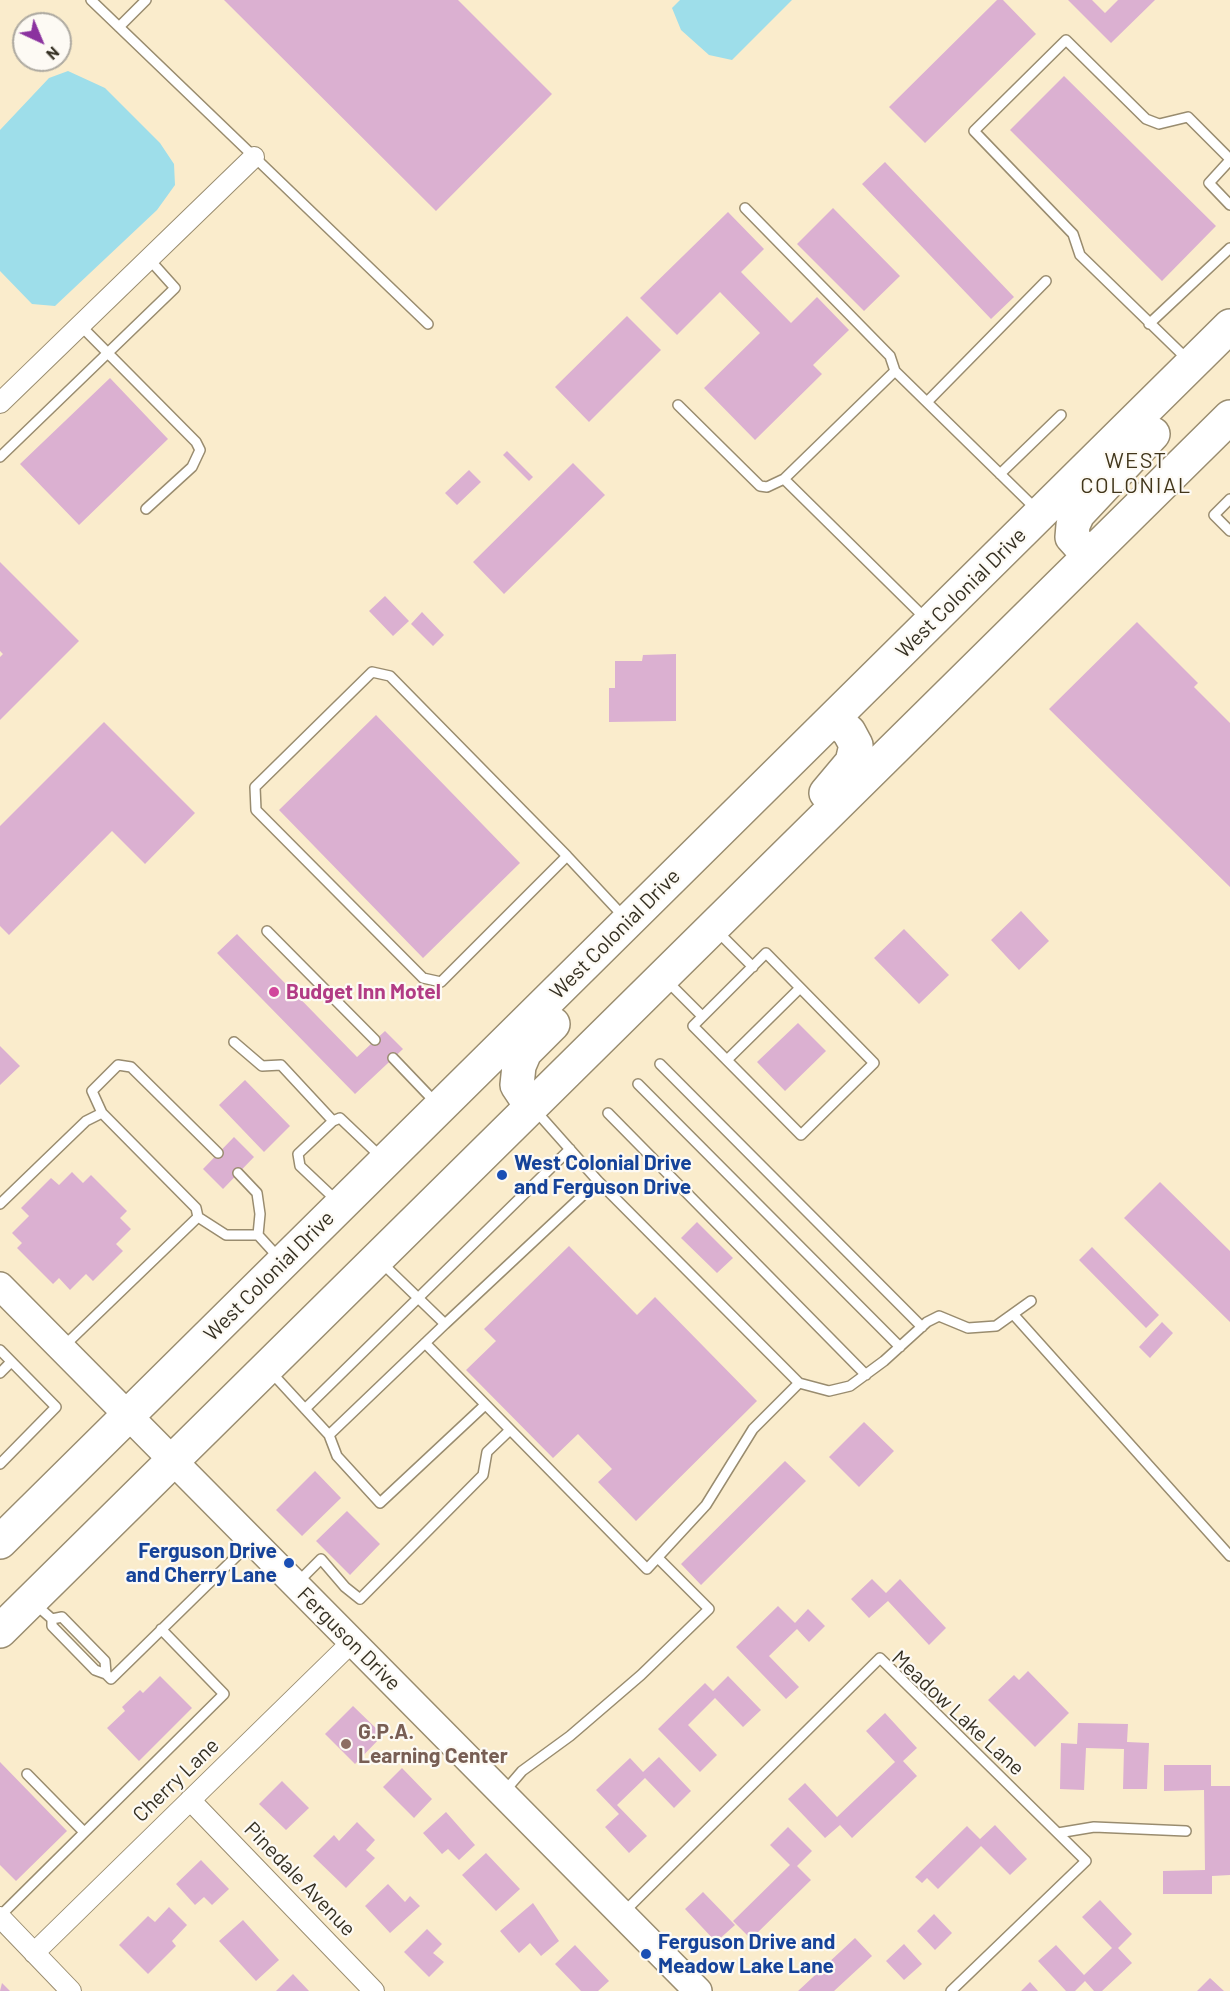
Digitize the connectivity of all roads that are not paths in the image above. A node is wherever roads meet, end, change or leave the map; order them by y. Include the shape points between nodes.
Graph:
1 (91, 0) edge
2 (146, 0) edge
3 (119, 27) junction
4 (254, 157) junction
5 (1230, 159) edge
6 (1230, 205) edge
7 (745, 208) dead end
8 (1230, 248) edge
9 (149, 259) junction
10 (1046, 281) dead end
11 (428, 324) dead end
12 (1149, 324) junction
13 (80, 325) junction
14 (1230, 326) edge
15 (108, 353) junction
16 (1192, 364) junction
17 (895, 371) junction
18 (927, 402) junction
19 (0, 403) edge
20 (678, 405) dead end
21 (1061, 415) dead end
22 (1230, 417) edge
23 (0, 458) edge
24 (1000, 474) junction
25 (784, 478) junction
26 (1230, 499) edge
27 (146, 509) dead end
28 (1040, 514) junction
29 (1230, 531) edge
30 (1089, 556) junction
31 (930, 623) junction
32 (834, 718) junction
33 (567, 856) junction
34 (736, 904) junction
35 (627, 922) junction
36 (713, 927) junction
37 (267, 931) dead end
38 (753, 967) junction
39 (663, 976) junction
40 (800, 988) junction
41 (702, 1016) junction
42 (375, 1040) dead end
43 (234, 1042) dead end
44 (393, 1058) dead end
45 (727, 1060) junction
46 (660, 1064) dead end
47 (638, 1084) dead end
48 (531, 1106) junction
49 (440, 1107) junction
50 (102, 1113) junction
51 (608, 1113) dead end
52 (333, 1121) junction
53 (570, 1149) junction
54 (218, 1153) dead end
55 (385, 1161) junction
56 (238, 1173) dead end
57 (598, 1181) junction
58 (0, 1204) edge
59 (341, 1204) junction
60 (198, 1217) junction
61 (258, 1235) junction
62 (377, 1259) junction
63 (283, 1262) junction
64 (0, 1286) edge
65 (418, 1298) junction
66 (1030, 1301) dead end
67 (1013, 1314) junction
68 (445, 1324) junction
69 (922, 1327) junction
70 (425, 1343) junction
71 (900, 1347) junction
72 (62, 1348) junction
73 (0, 1350) edge
74 (11, 1362) junction
75 (267, 1367) junction
76 (0, 1373) edge
77 (866, 1375) junction
78 (799, 1383) junction
79 (485, 1405) junction
80 (305, 1410) junction
81 (128, 1416) junction
82 (510, 1430) junction
83 (329, 1435) junction
84 (173, 1460) junction
85 (0, 1464) edge
86 (252, 1541) junction
87 (0, 1542) edge
88 (1230, 1556) edge
89 (658, 1558) junction
90 (296, 1585) junction
91 (42, 1610) junction
92 (161, 1629) junction
93 (0, 1631) edge
94 (82, 1638) junction
95 (352, 1642) junction
96 (73, 1647) junction
97 (106, 1674) junction
98 (27, 1774) dead end
99 (502, 1794) junction
100 (190, 1800) junction
101 (1186, 1831) dead end
102 (84, 1832) junction
103 (1058, 1833) junction
104 (622, 1914) junction
105 (0, 1916) edge
106 (34, 1953) junction
107 (71, 1991) edge
108 (374, 1991) edge
109 (698, 1991) edge
110 (951, 1991) edge

1 - 3 lane
2 - 3 lane
3 - 4 lane
4 - 9 street
4 - 11 lane
5 - 6 lane via 1209,183
5 - 12 lane via 1188,117 1159,124 1146,119 1066,40 974,130 1073,234 1080,255
7 - 17 lane via 890,356
8 - 12 lane
9 - 13 street
9 - 15 lane via 175,288
10 - 18 lane
12 - 16 lane
13 - 15 lane
13 - 19 street
14 - 16 highway, West Colonial Drive
15 - 23 lane
15 - 27 lane via 200,450 192,467
16 - 28 highway, West Colonial Drive
16 - 30 highway via 1197,389 1078,514 1072,537
17 - 18 lane
17 - 25 lane
18 - 24 lane
20 - 25 lane via 760,486 767,487
21 - 24 lane
22 - 30 highway
24 - 28 lane
25 - 31 lane
26 - 29 lane via 1214,515
28 - 31 highway, West Colonial Drive
30 - 34 highway
31 - 32 highway, West Colonial Drive
32 - 34 highway via 856,745 852,762 743,878
32 - 35 highway, West Colonial Drive
33 - 33 lane via 390,676 372,672 255,787 256,810 423,978 441,982
33 - 35 lane
34 - 36 highway
35 - 48 highway via 625,953 525,1052 517,1084
35 - 49 highway, West Colonial Drive
36 - 38 lane
36 - 39 highway
37 - 42 lane
38 - 40 lane via 766,953
38 - 41 lane
39 - 41 lane
39 - 48 highway
40 - 45 lane
40 - 45 lane via 874,1063 801,1135
41 - 45 lane via 693,1026
43 - 52 lane via 262,1066 281,1065
44 - 49 lane
46 - 69 lane
47 - 71 lane
48 - 53 lane
48 - 62 highway
49 - 55 highway, West Colonial Drive
50 - 54 lane via 92,1091 118,1065 131,1067
50 - 58 lane via 86,1121
50 - 60 lane via 196,1208
51 - 77 lane
52 - 55 lane via 340,1118
52 - 59 lane via 298,1154 300,1166
53 - 57 lane
53 - 65 lane
55 - 59 highway, West Colonial Drive
56 - 61 lane via 256,1193
57 - 68 lane
57 - 78 lane
59 - 63 highway, West Colonial Drive
60 - 61 lane via 226,1235
60 - 72 lane
61 - 63 lane
62 - 65 lane
62 - 75 highway
63 - 81 highway, West Colonial Drive
64 - 72 street, Ferguson Drive
65 - 68 lane
65 - 80 lane
66 - 67 lane
67 - 69 lane via 996,1326 968,1328 939,1316
67 - 88 lane
68 - 70 lane
69 - 71 lane
70 - 79 lane
70 - 83 lane
71 - 77 lane
72 - 81 street, Ferguson Drive
73 - 74 lane
74 - 76 lane
74 - 85 lane via 56,1407
75 - 80 lane
75 - 84 highway
77 - 78 lane via 850,1386 829,1391
78 - 89 lane via 753,1429 706,1505
79 - 82 lane
79 - 83 lane via 380,1503 338,1456
80 - 83 lane
81 - 84 street, Ferguson Drive
81 - 87 highway, West Colonial Drive
82 - 89 lane via 647,1569
82 - 90 lane via 487,1452 483,1475 360,1599 321,1559
84 - 86 street, Ferguson Drive
84 - 91 highway
86 - 90 street, Ferguson Drive
86 - 92 lane
89 - 99 lane via 709,1608 641,1675 522,1772
90 - 95 street, Ferguson Drive
91 - 93 highway
91 - 94 lane via 62,1617
91 - 96 lane
92 - 97 lane via 111,1679
92 - 102 lane via 224,1694
94 - 96 lane
94 - 97 lane via 105,1660
95 - 99 street, Ferguson Drive
95 - 100 street, Cherry Lane
96 - 97 lane via 95,1670
98 - 102 lane
99 - 104 street, Ferguson Drive
100 - 106 street, Cherry Lane
100 - 108 street, Pinedale Avenue
101 - 103 lane via 1094,1827
102 - 105 lane
103 - 104 lane, Meadow Lake Lane via 880,1658
103 - 110 lane, Meadow Lake Lane via 1086,1861
104 - 109 street, Ferguson Drive
105 - 106 street
106 - 107 street

